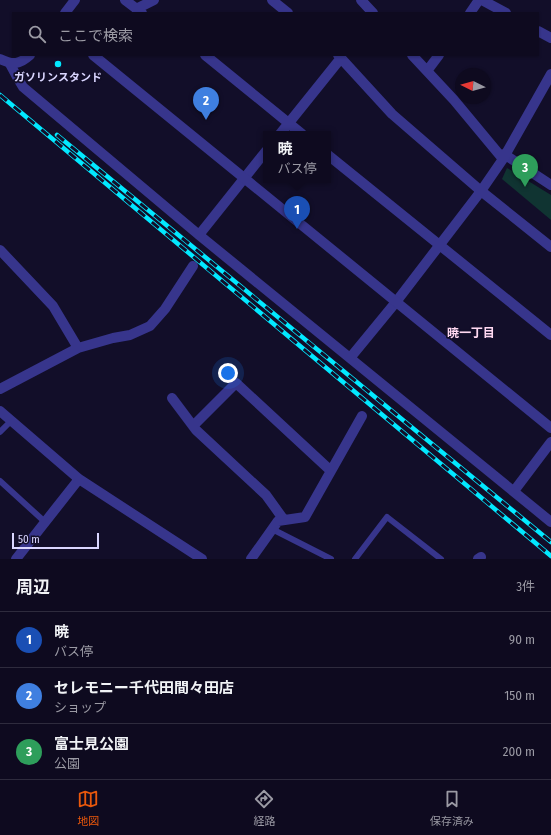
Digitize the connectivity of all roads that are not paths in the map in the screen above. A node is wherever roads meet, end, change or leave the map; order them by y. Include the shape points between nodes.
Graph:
1 (75, 0) edge
2 (125, 0) edge
3 (154, 0) edge
4 (272, 0) edge
5 (361, 0) edge
6 (479, 0) edge
7 (482, 0) edge
8 (139, 11) edge
9 (66, 12) edge
10 (287, 12) edge
11 (372, 12) edge
12 (471, 12) edge
13 (504, 12) edge
14 (539, 32) edge
15 (551, 38) edge
16 (29, 56) edge
17 (94, 56) edge
18 (206, 56) edge
19 (340, 56) edge
20 (413, 56) edge
21 (437, 56) edge
22 (0, 59) edge
23 (10, 64) junction
24 (427, 71) junction
25 (551, 74) edge
26 (288, 123) junction
27 (282, 131) edge
28 (298, 131) edge
29 (263, 155) edge
30 (331, 157) edge
31 (504, 157) junction
32 (244, 177) junction
33 (551, 185) edge
34 (481, 191) junction
35 (199, 235) junction
36 (440, 245) junction
37 (551, 247) edge
38 (0, 250) edge
39 (193, 266) dead end
40 (396, 302) junction
41 (551, 335) edge
42 (78, 348) junction
43 (350, 358) junction
44 (0, 389) edge
45 (172, 398) dead end
46 (0, 411) edge
47 (362, 416) dead end
48 (11, 421) junction
49 (193, 426) junction
50 (551, 428) edge
51 (0, 432) edge
52 (551, 442) edge
53 (331, 471) junction
54 (79, 479) junction
55 (0, 481) edge
56 (514, 491) junction
57 (284, 520) junction
58 (45, 522) junction
59 (551, 522) edge
60 (272, 529) junction
61 (16, 559) edge
62 (202, 559) edge
63 (251, 559) edge
64 (331, 559) edge
65 (355, 559) edge
66 (440, 559) edge

1 - 9 street
2 - 8 street
3 - 8 street
4 - 10 street
5 - 11 street
6 - 12 street
7 - 13 street
14 - 15 street
16 - 23 street via 22,62
17 - 32 street
18 - 26 street
19 - 26 street
19 - 34 street via 392,114
20 - 24 street
21 - 24 street
22 - 23 street
23 - 35 street via 23,87
24 - 31 street
25 - 31 street
26 - 27 street
26 - 28 street
29 - 32 street
30 - 36 street
31 - 33 street
31 - 34 street
32 - 35 street
32 - 40 street
34 - 36 street
34 - 37 street
35 - 43 street
36 - 40 street
36 - 41 street
38 - 42 street via 53,306
39 - 42 street via 165,309 150,326 130,335
40 - 43 street
40 - 50 street
42 - 44 street
43 - 56 street
45 - 49 street
46 - 48 street
47 - 53 street
48 - 51 lane
48 - 54 street
49 - 53 street via 236,383
49 - 57 street via 266,495
52 - 56 street
53 - 57 street via 305,517
54 - 58 street
54 - 62 street
55 - 58 lane
56 - 59 street
57 - 60 street via 278,521
58 - 61 street
60 - 63 street
60 - 64 lane
65 - 66 lane via 388,516

